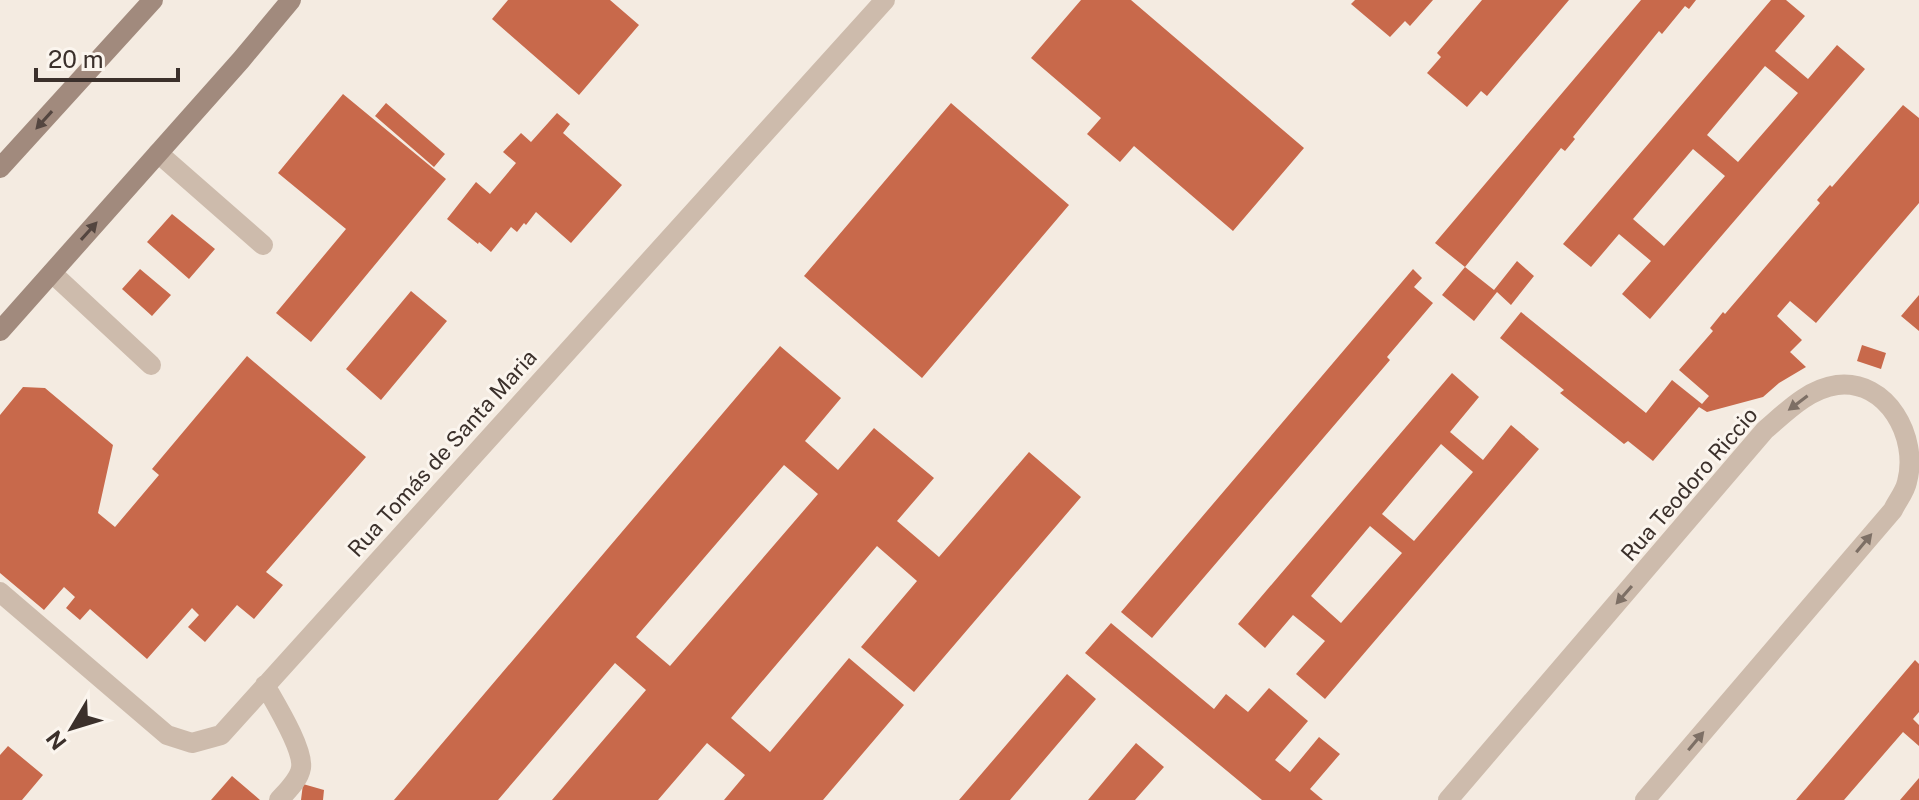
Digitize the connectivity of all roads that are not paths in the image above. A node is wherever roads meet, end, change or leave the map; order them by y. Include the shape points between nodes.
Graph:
1 (153, 0) edge
2 (291, 0) edge
3 (885, 0) edge
4 (158, 153) junction
5 (0, 168) edge
6 (263, 245) dead end
7 (52, 273) junction
8 (0, 331) edge
9 (151, 365) dead end
10 (0, 592) edge
11 (265, 685) junction
12 (279, 800) edge
13 (1448, 800) edge
14 (1645, 800) edge

1 -> 5 main road
2 - 4 main road
3 - 11 street, Rua Tomás de Santa Maria
4 - 6 street
7 -> 4 main road
7 - 8 main road
7 - 9 street
10 - 11 street, Rua Tomás de Santa Maria via 167,735 192,743 221,735
11 - 12 street via 298,748 301,767
14 -> 13 street, Rua Teodoro Riccio via 1893,510 1907,482 1910,455 1896,411 1878,395 1857,384 1834,385 1799,400 1765,430

